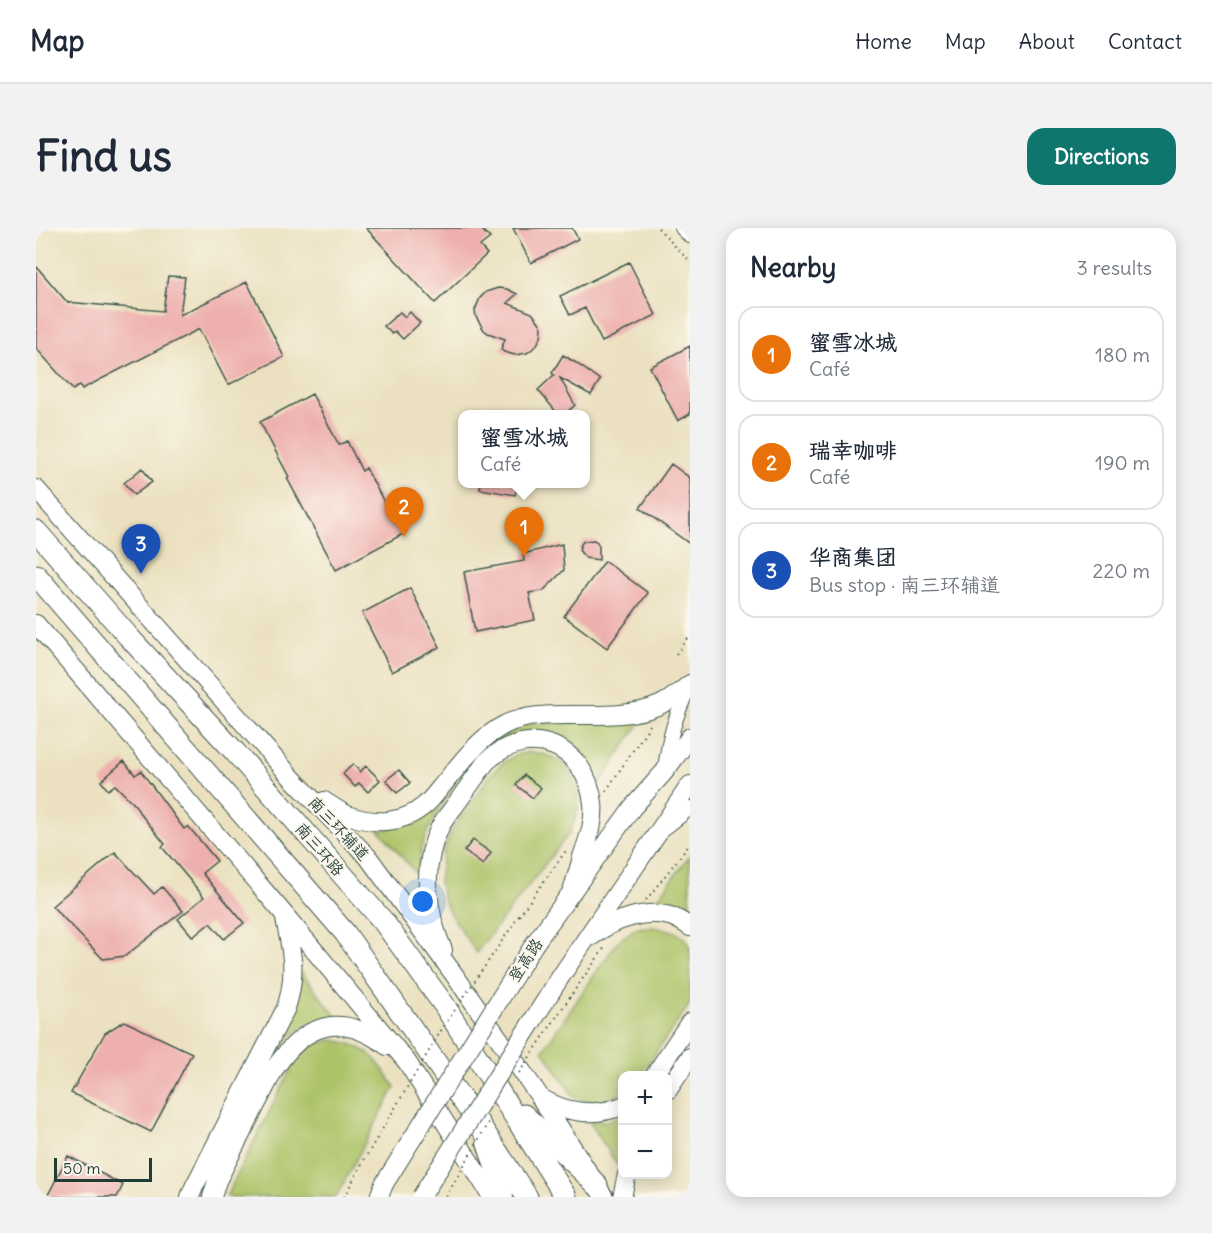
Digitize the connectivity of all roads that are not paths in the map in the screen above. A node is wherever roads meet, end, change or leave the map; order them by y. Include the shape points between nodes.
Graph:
1 (682, 228) edge
2 (690, 236) edge
3 (36, 489) edge
4 (36, 531) edge
5 (36, 575) edge
6 (36, 624) edge
7 (690, 685) edge
8 (690, 737) edge
9 (665, 771) junction
10 (292, 778) junction
11 (690, 785) edge
12 (690, 808) edge
13 (656, 837) junction
14 (572, 892) junction
15 (284, 914) junction
16 (690, 927) edge
17 (584, 943) junction
18 (453, 973) junction
19 (690, 1022) edge
20 (690, 1057) edge
21 (407, 1062) junction
22 (657, 1071) edge
23 (672, 1084) edge
24 (501, 1092) junction
25 (540, 1097) junction
26 (618, 1107) edge
27 (484, 1122) junction
28 (626, 1179) edge
29 (382, 1190) edge
30 (600, 1191) edge
31 (190, 1197) edge
32 (212, 1197) edge
33 (421, 1197) edge
34 (492, 1197) edge
35 (504, 1197) edge
36 (527, 1197) edge
37 (566, 1197) edge
38 (622, 1197) edge

1 - 2 street
3 - 10 main road, 南三环辅道
4 - 24 highway, 南三环路 via 383,921
5 - 27 highway via 345,933
6 - 15 main road
7 - 9 street via 669,739
7 - 10 main road via 659,706 627,713 536,715 506,724 476,745 426,804 399,820 382,822 346,815
8 - 9 main road, 登高路
9 - 14 main road, 登高路 via 632,808
10 - 18 main road, 南三环辅道 via 368,857
11 - 13 main road
12 - 13 street
13 - 17 main road
14 - 18 main road via 593,817 583,770 561,748 547,743 520,743 495,753 441,825 429,864 429,900 437,936
14 - 29 main road, 登高路, bridge
15 - 21 main road
15 - 31 main road via 293,955 290,996
16 - 17 main road via 673,917 628,918 600,930
17 - 33 main road, bridge
18 - 25 main road, 南三环辅道
19 - 22 main road
20 - 23 main road
21 - 32 main road via 369,1034 348,1026 317,1029 297,1041 275,1068
21 - 34 main road
24 - 30 highway
24 - 37 highway, 南三环路
25 - 26 main road via 553,1105 583,1112
25 - 30 main road, 南三环辅道
27 - 35 main road
27 - 36 highway
28 - 38 main road

